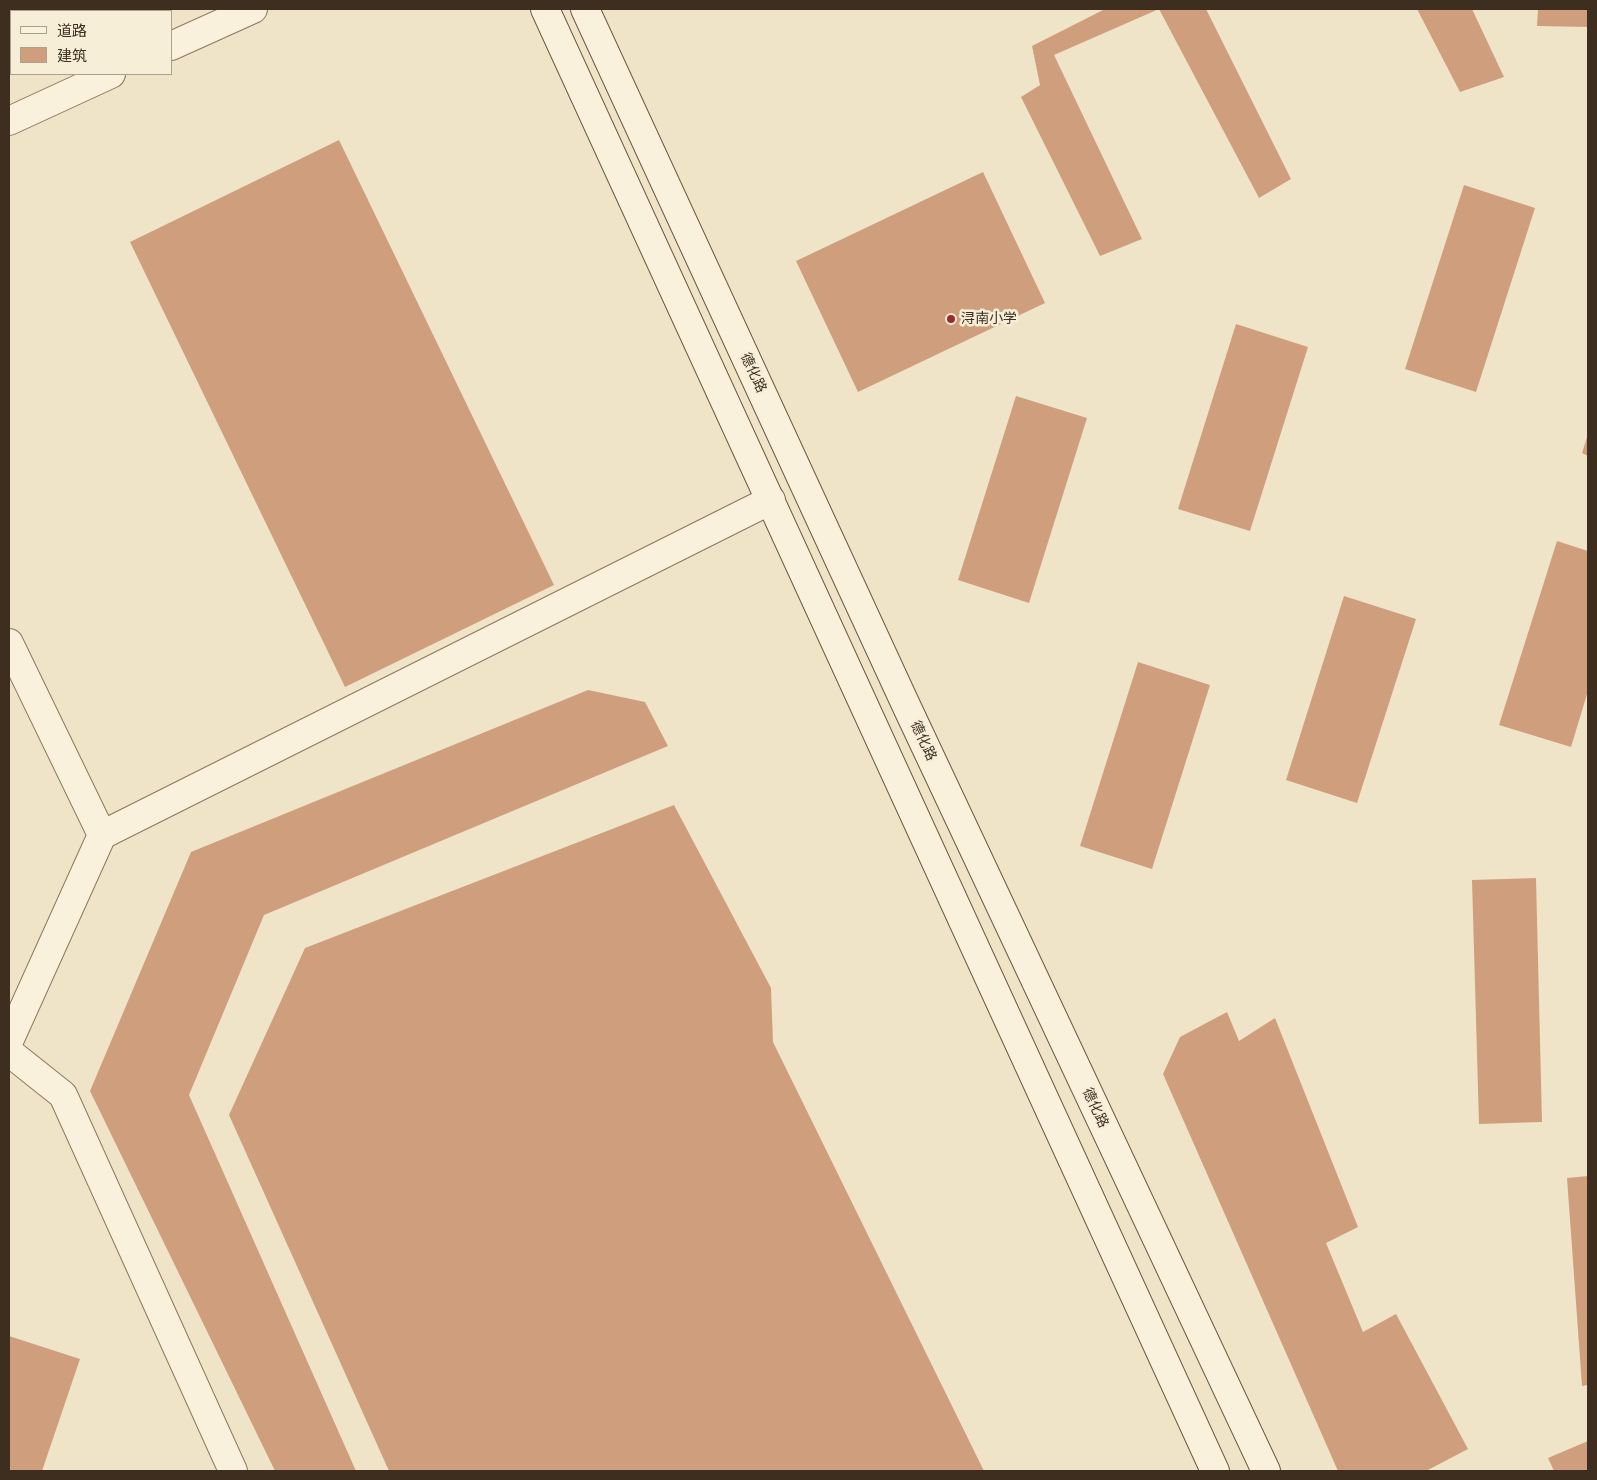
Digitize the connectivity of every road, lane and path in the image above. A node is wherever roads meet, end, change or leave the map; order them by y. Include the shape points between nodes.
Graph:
1 (253, 9) edge
2 (546, 9) edge
3 (585, 9) edge
4 (172, 46) edge
5 (109, 75) edge
6 (9, 121) edge
7 (771, 500) junction
8 (9, 643) edge
9 (102, 835) junction
10 (9, 1041) edge
11 (9, 1052) edge
12 (233, 1471) edge
13 (1215, 1471) edge
14 (1266, 1471) edge

1 - 4 main road
2 - 7 main road
3 - 14 main road, 德化路 via 905,703
5 - 6 main road
7 - 9 main road
7 - 13 main road
8 - 9 main road
9 - 10 main road
11 - 12 main road via 63,1095

